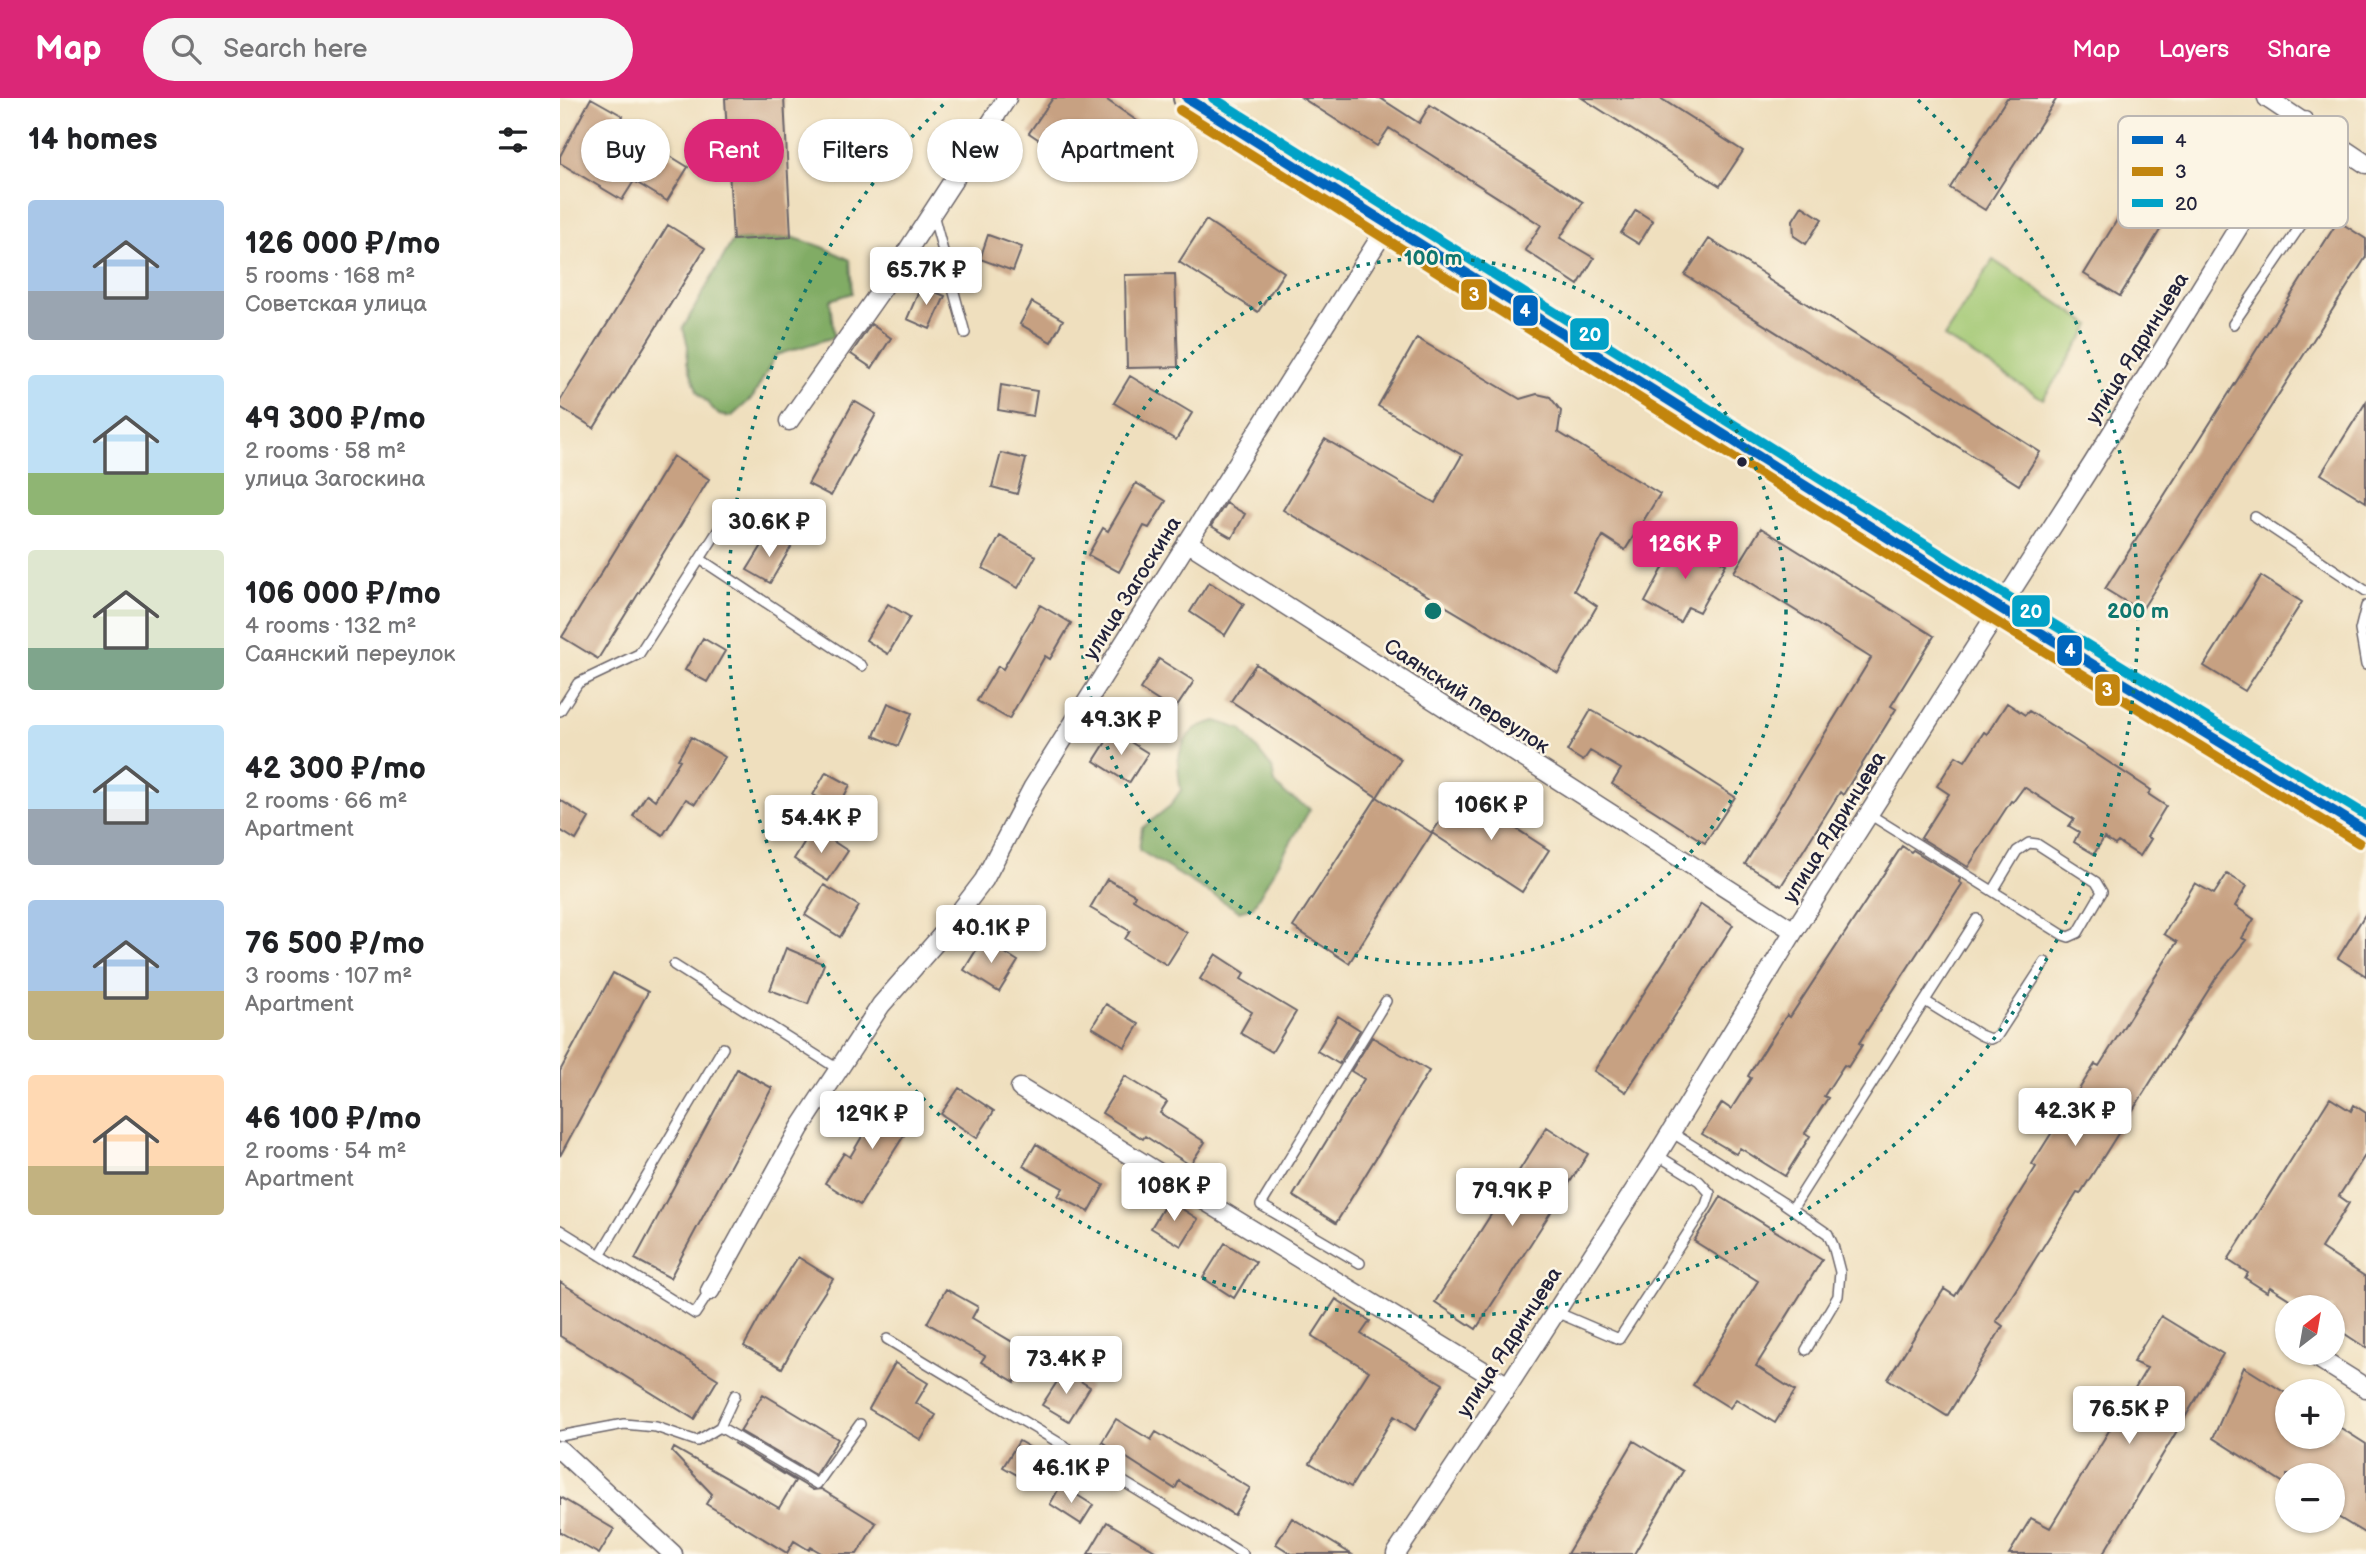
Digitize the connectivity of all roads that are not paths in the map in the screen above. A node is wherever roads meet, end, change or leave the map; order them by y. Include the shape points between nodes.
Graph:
1 (1007, 98) edge
2 (1187, 98) edge
3 (2267, 98) edge
4 (2296, 116) edge
5 (2350, 154) joint
6 (2348, 157) edge
7 (2366, 164) edge
8 (932, 212) junction
9 (1388, 225) junction
10 (2237, 228) edge
11 (2300, 228) edge
12 (2234, 324) dead end
13 (965, 333) dead end
14 (789, 421) dead end
15 (2255, 517) dead end
16 (719, 530) dead end
17 (1187, 542) junction
18 (699, 559) junction
19 (2366, 591) edge
20 (2366, 606) edge
21 (2000, 608) junction
22 (2366, 665) edge
23 (862, 666) dead end
24 (560, 711) edge
25 (1869, 814) junction
26 (2366, 831) edge
27 (1993, 891) junction
28 (1977, 919) dead end
29 (1794, 931) junction
30 (2045, 961) dead end
31 (674, 965) dead end
32 (1386, 1001) dead end
33 (1925, 1001) junction
34 (723, 1048) dead end
35 (838, 1069) junction
36 (1020, 1088) dead end
37 (1671, 1132) junction
38 (1657, 1155) junction
39 (1792, 1209) junction
40 (560, 1230) edge
41 (600, 1255) junction
42 (1360, 1264) dead end
43 (709, 1291) joint
44 (1556, 1312) junction
45 (887, 1339) dead end
46 (1806, 1350) dead end
47 (2329, 1365) edge
48 (1508, 1386) junction
49 (2366, 1388) edge
50 (735, 1395) dead end
51 (860, 1424) dead end
52 (720, 1427) junction
53 (560, 1436) edge
54 (560, 1450) edge
55 (673, 1554) edge
56 (1243, 1554) edge
57 (1396, 1554) edge

1 - 8 street
2 - 9 main road
3 - 4 street
5 - 6 lane
5 - 7 street
8 - 13 lane
8 - 14 street
9 - 17 street, улица Загоскина
9 - 21 main road
10 - 21 street, улица Ядринцева
11 - 12 lane
15 - 19 lane
16 - 18 lane
17 - 29 street, Саянский переулок
17 - 35 street, улица Загоскина via 1032,787 984,880 881,1005
18 - 23 lane
18 - 24 lane via 639,654 578,683
20 - 22 lane via 2360,630
21 - 25 street, улица Ядринцева
21 - 26 main road
25 - 27 lane
25 - 29 street, улица Ядринцева
27 - 27 lane via 2069,937 2078,933 2102,892 2096,881 2029,843 2017,851
28 - 33 lane
29 - 37 street, улица Ядринцева
30 - 33 lane via 1997,1036 1990,1039
31 - 35 lane
32 - 42 lane via 1261,1205
33 - 39 lane
34 - 41 lane
35 - 43 street, улица Загоскина
36 - 48 street
37 - 38 street, улица Ядринцева
37 - 39 lane
38 - 44 street, улица Ядринцева
38 - 44 lane via 1699,1181 1710,1193 1706,1205 1619,1339
39 - 46 lane via 1828,1234 1840,1272 1838,1296
40 - 41 lane
41 - 43 lane via 695,1314
44 - 48 street, улица Ядринцева
45 - 56 lane
47 - 49 street
48 - 57 street, улица Ядринцева
50 - 52 lane
51 - 52 lane via 817,1484
52 - 53 lane via 697,1441 656,1427 624,1424
54 - 55 street

